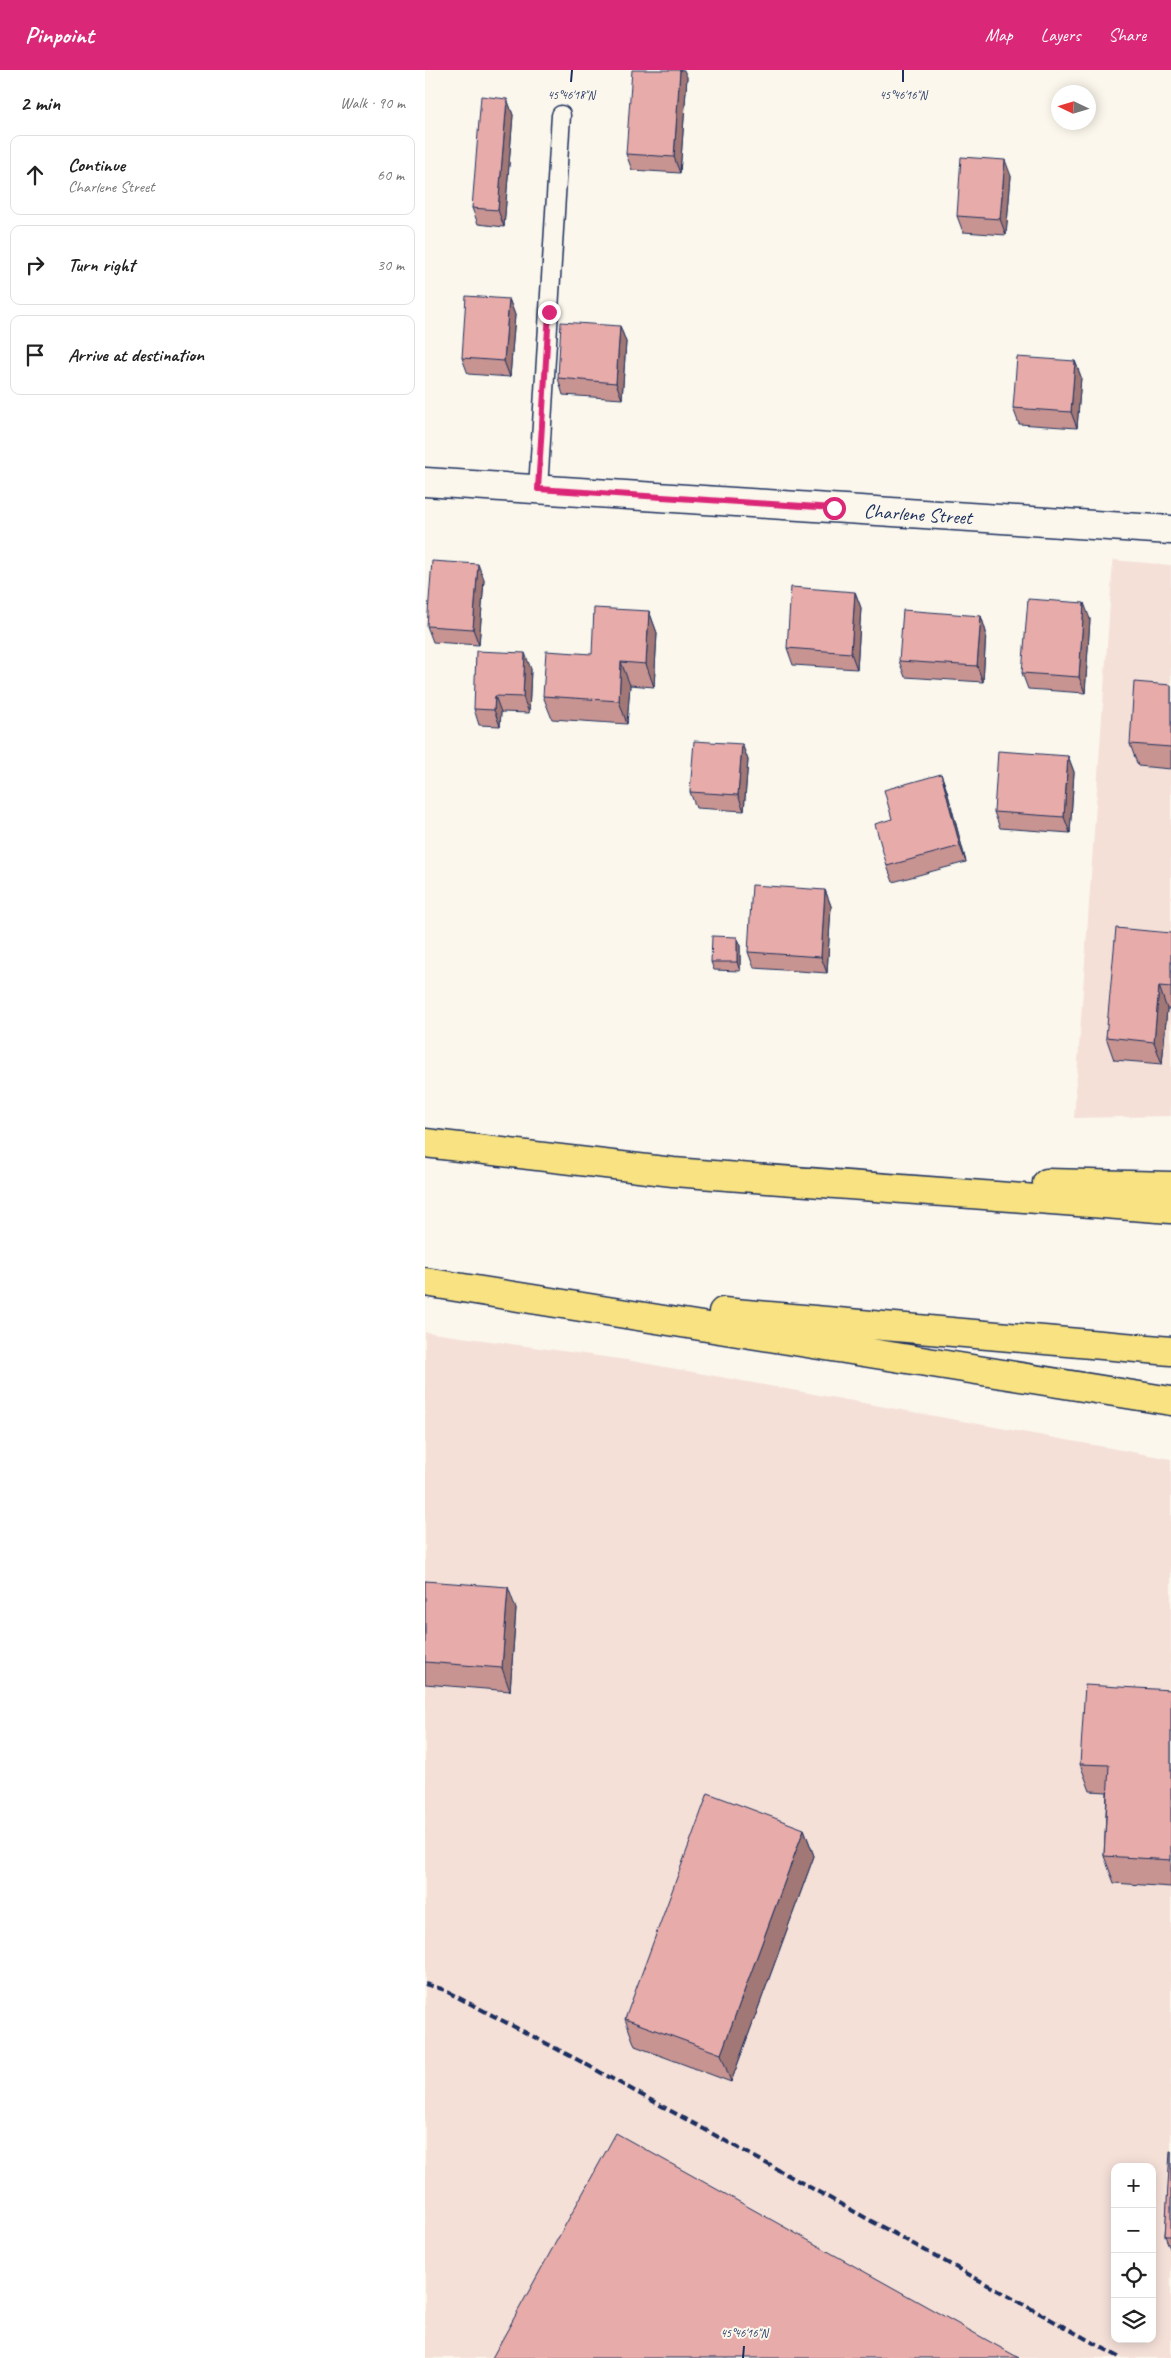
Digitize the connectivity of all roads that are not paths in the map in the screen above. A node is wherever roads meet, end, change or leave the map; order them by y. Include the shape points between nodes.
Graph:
1 (561, 115) dead end
2 (425, 482) edge
3 (538, 489) junction
4 (1171, 530) edge
5 (425, 1142) edge
6 (673, 1172) junction
7 (1171, 1186) edge
8 (1171, 1209) edge
9 (425, 1282) edge
10 (475, 1290) junction
11 (1171, 1351) edge
12 (1171, 1401) edge

1 - 3 lane
2 - 3 street, Charlene Street
3 - 4 street, Charlene Street
5 - 6 highway
6 - 7 highway
6 - 8 highway
9 - 10 highway
10 - 11 highway
10 - 12 highway

